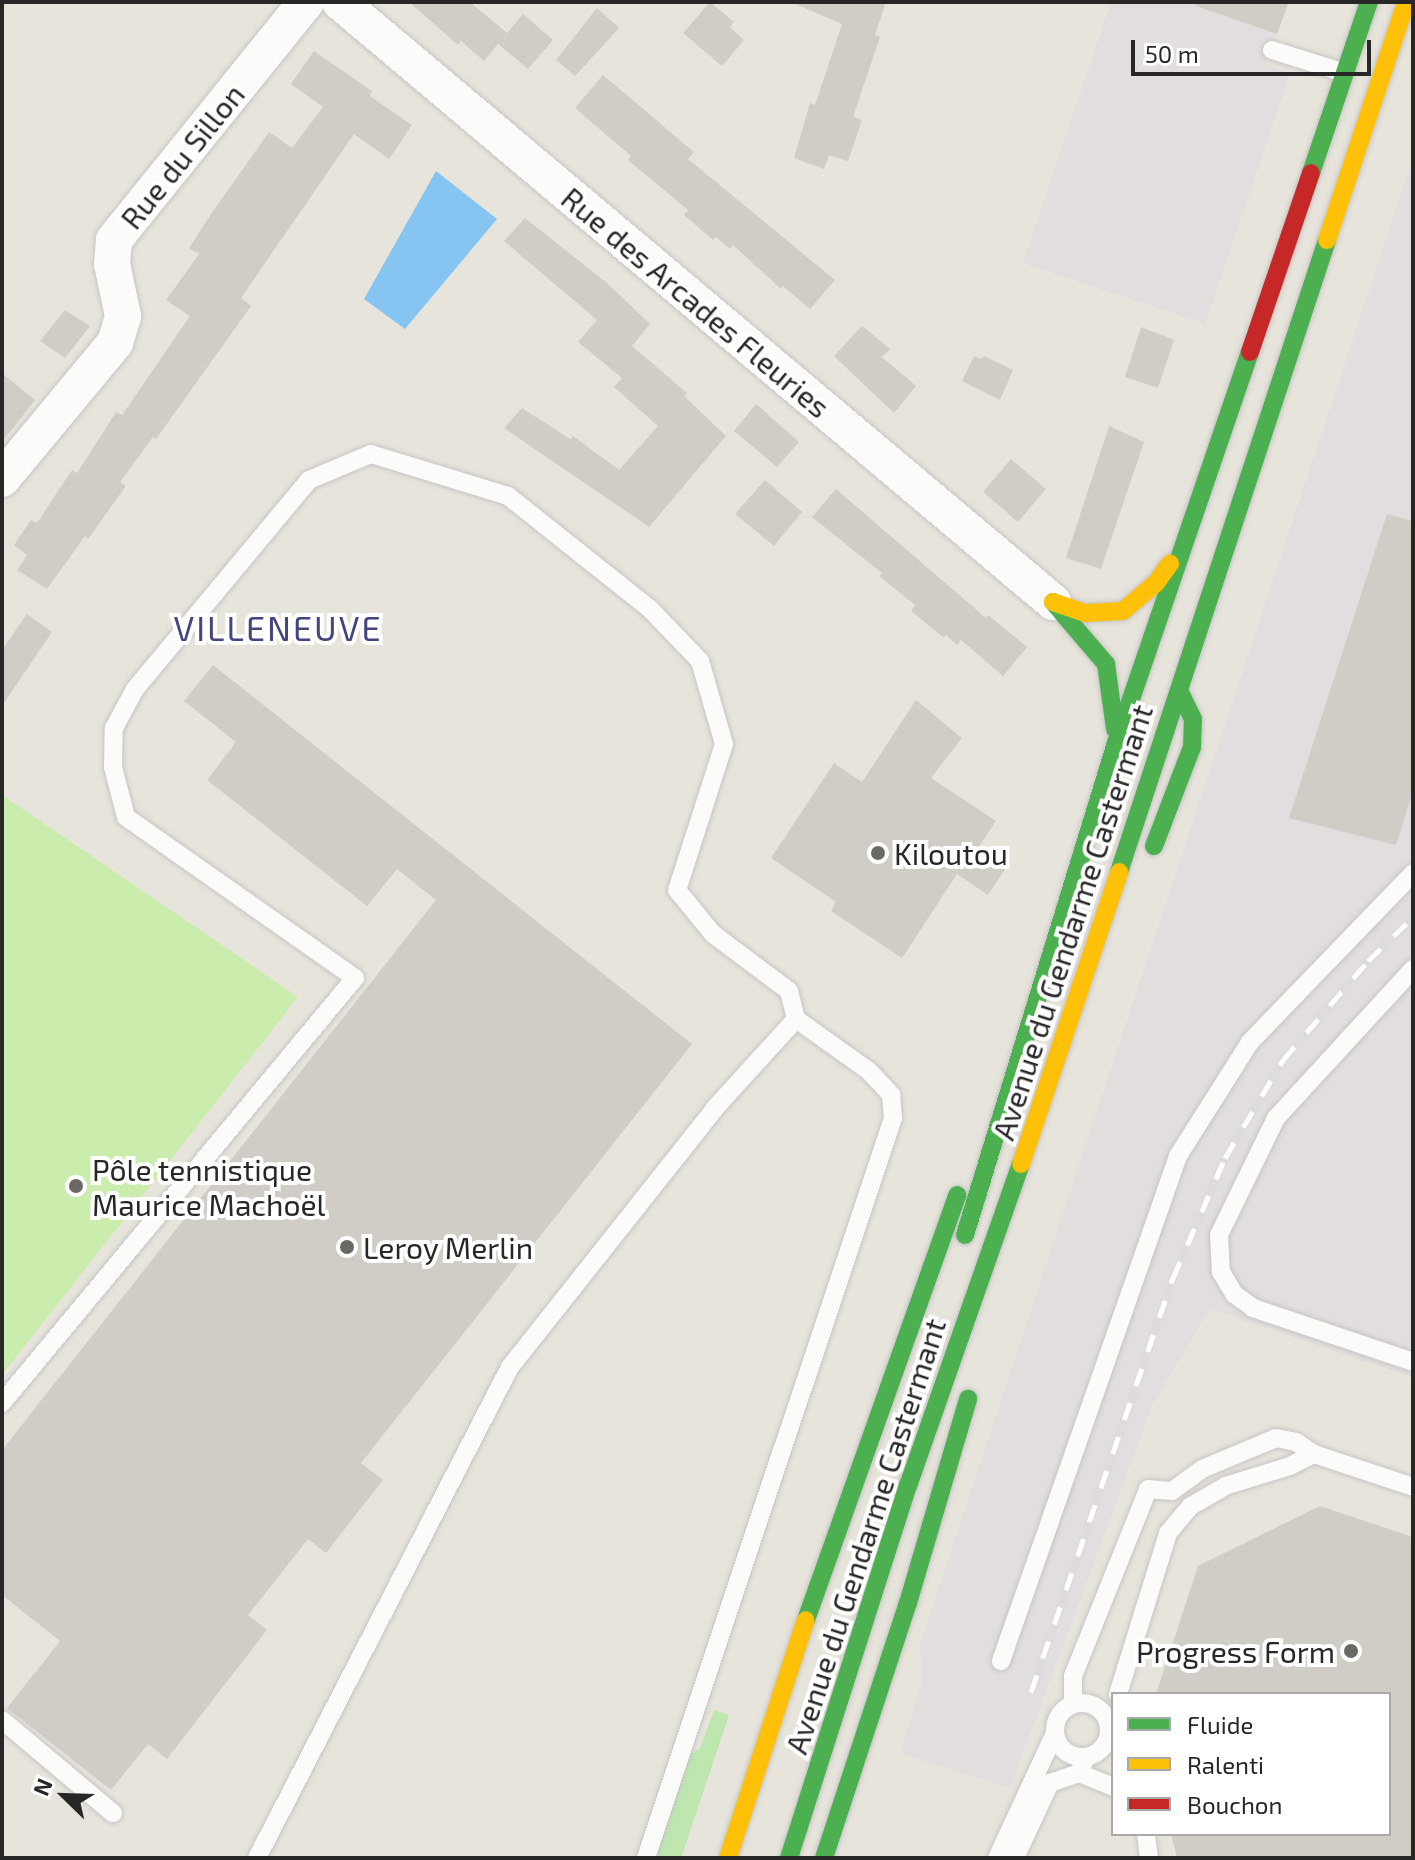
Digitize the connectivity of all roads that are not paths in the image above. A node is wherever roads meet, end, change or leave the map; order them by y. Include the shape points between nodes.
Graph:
1 (306, 2) edge
2 (1369, 2) edge
3 (1406, 2) edge
4 (348, 5) edge
5 (1272, 50) dead end
6 (1345, 73) junction
7 (2, 479) edge
8 (1181, 549) junction
9 (1053, 602) junction
10 (1143, 659) junction
11 (1179, 689) junction
12 (1116, 743) junction
13 (1146, 864) dead end
14 (1413, 873) edge
15 (1129, 905) dead end
16 (1413, 969) edge
17 (796, 1019) junction
18 (1058, 1058) junction
19 (1045, 1094) junction
20 (960, 1253) dead end
21 (993, 1303) dead end
22 (1413, 1362) edge
23 (974, 1378) dead end
24 (2, 1403) edge
25 (1314, 1454) junction
26 (1413, 1487) edge
27 (1001, 1661) dead end
28 (1119, 1692) edge
29 (1073, 1704) junction
30 (1109, 1709) edge
31 (2, 1720) edge
32 (1055, 1733) junction
33 (1082, 1765) junction
34 (1111, 1786) edge
35 (113, 1813) dead end
36 (1146, 1836) edge
37 (257, 1858) edge
38 (646, 1858) edge
39 (728, 1858) edge
40 (789, 1858) edge
41 (824, 1858) edge
42 (997, 1858) edge
43 (1015, 1858) edge
44 (1149, 1858) edge

1 - 7 street, Rue du Sillon via 114,240 112,264 123,316 115,343
2 - 6 main road, Avenue du Gendarme Castermant
3 - 11 main road, Avenue du Gendarme Castermant
4 - 9 street, Rue des Arcades Fleuries
5 - 6 lane
6 - 8 main road, Avenue du Gendarme Castermant
8 - 9 main road via 1156,583 1123,611 1085,613
8 - 10 main road, Avenue du Gendarme Castermant
9 - 10 main road
9 - 12 main road via 1106,664
10 - 11 main road
10 - 12 main road, Avenue du Gendarme Castermant
11 - 13 main road via 1193,719 1192,747
11 - 18 main road, Avenue du Gendarme Castermant
12 - 20 main road, Avenue du Gendarme Castermant
12 - 39 main road via 833,1538
14 - 27 lane via 1250,1042 1178,1156
15 - 18 main road
16 - 22 lane via 1276,1118 1219,1235 1221,1272 1234,1294 1253,1308
17 - 24 lane via 789,991 713,934 677,890 724,744 700,661 650,609 508,496 371,454 309,480 135,689 114,728 113,767 126,817 355,978
17 - 37 lane via 715,1108 510,1367
17 - 38 lane via 869,1071 891,1095 893,1118
18 - 19 main road, Avenue du Gendarme Castermant
19 - 21 main road
19 - 40 main road, Avenue du Gendarme Castermant via 908,1486
23 - 41 main road via 908,1603
25 - 26 lane
25 - 28 lane via 1225,1486 1191,1506 1168,1533
25 - 29 lane via 1296,1442 1276,1438 1202,1469 1172,1491 1148,1489 1073,1676
29 - 30 lane
29 - 32 lane via 1059,1716
30 - 33 lane via 1107,1742
31 - 35 lane
32 - 33 lane
32 - 42 lane
33 - 34 lane
33 - 43 lane via 1050,1783
36 - 44 lane

